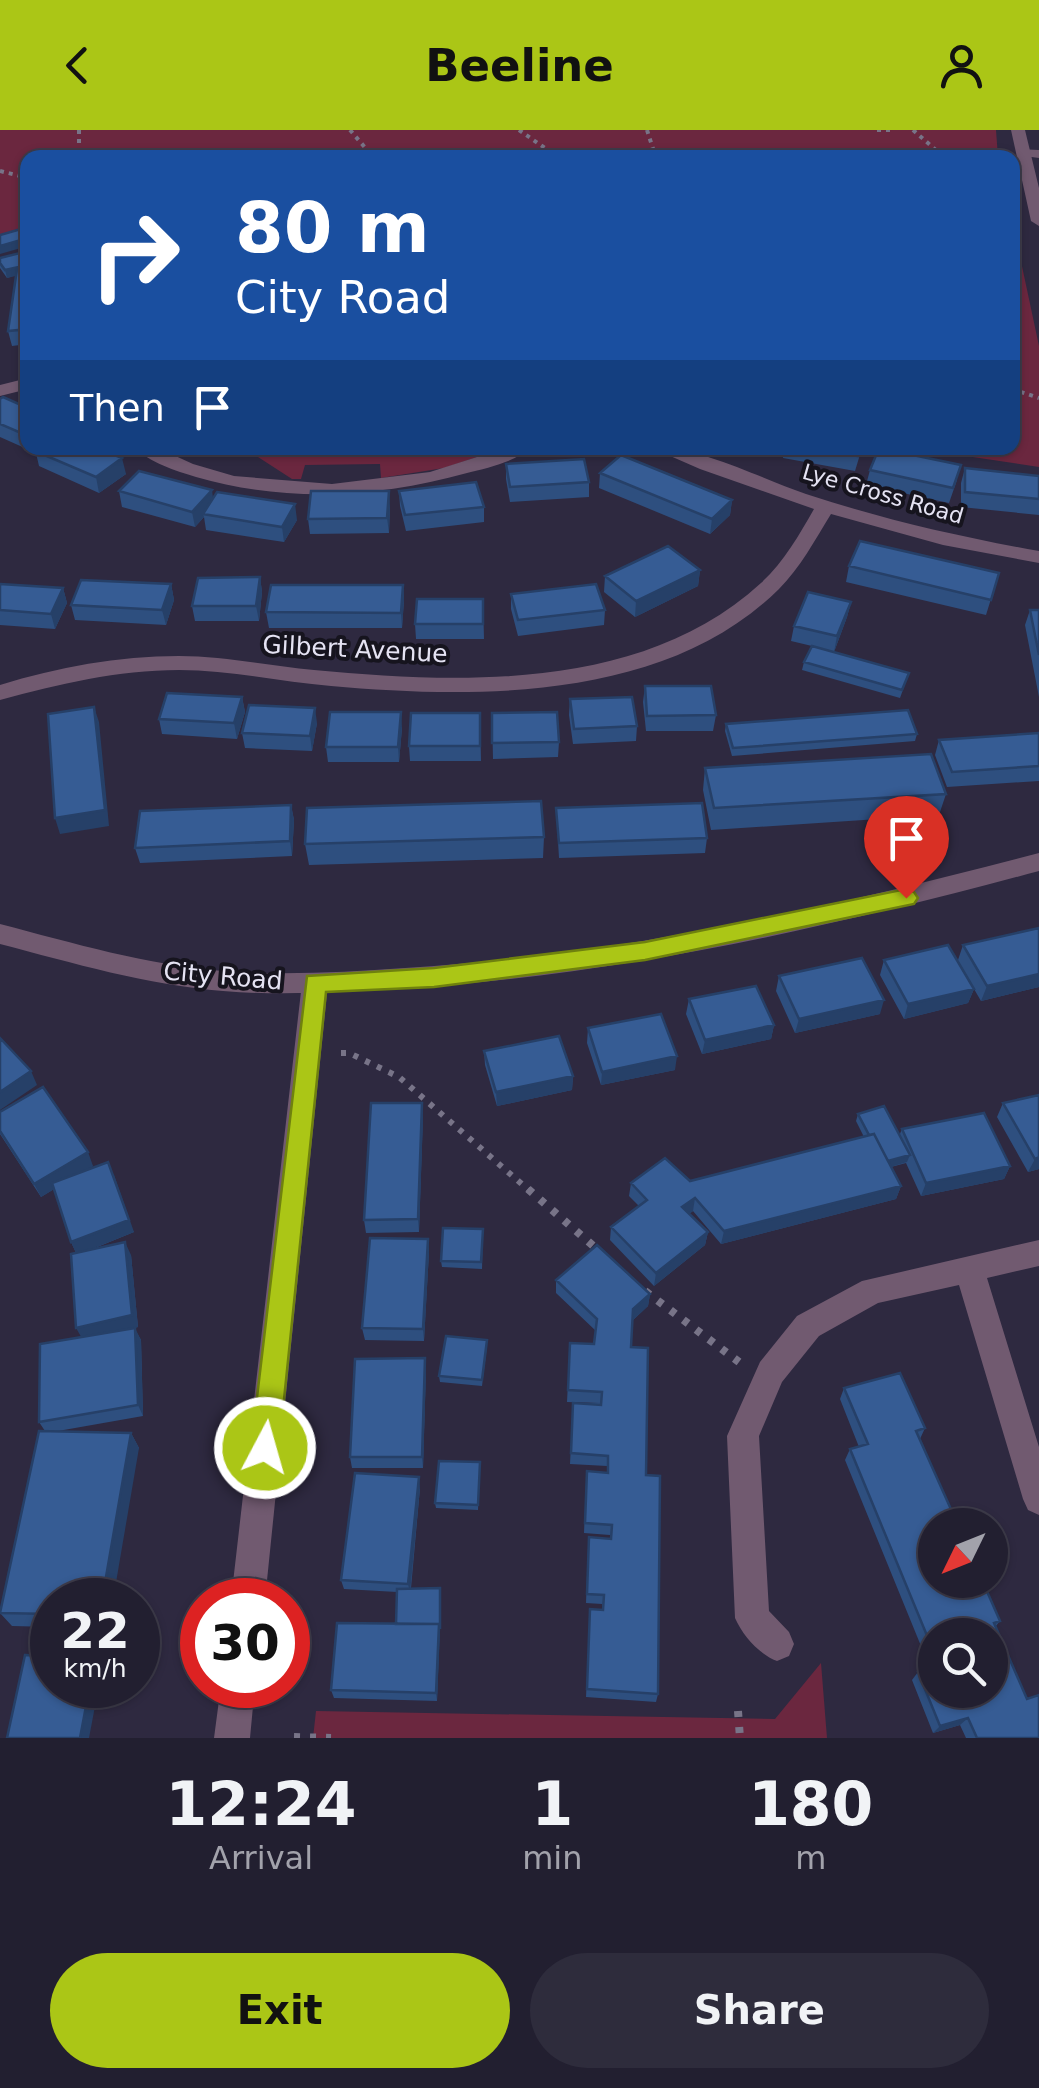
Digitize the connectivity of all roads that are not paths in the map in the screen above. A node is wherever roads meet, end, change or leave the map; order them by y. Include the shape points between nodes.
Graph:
1 (1018, 130) edge
2 (1031, 153) edge
3 (1039, 221) edge
4 (159, 455) edge
5 (505, 455) edge
6 (680, 455) edge
7 (826, 506) junction
8 (1039, 558) edge
9 (0, 693) edge
10 (1039, 862) edge
11 (0, 934) edge
12 (315, 983) junction
13 (1039, 1253) edge
14 (970, 1268) junction
15 (1039, 1499) edge
16 (250, 1578) edge
17 (777, 1644) dead end
18 (235, 1708) edge
19 (232, 1738) edge

1 - 2 street
2 - 3 street
4 - 5 street via 228,479 345,488 428,481
6 - 7 street, Lye Cross Road
7 - 8 street, Lye Cross Road
7 - 9 street, Gilbert Avenue via 800,550 739,611 696,638 613,666 518,681 402,684 182,662 100,667
10 - 12 street, City Road via 906,898 645,951 434,978
11 - 12 street, City Road via 203,979
12 - 16 street
13 - 14 street
14 - 15 street
14 - 17 street via 872,1291 808,1326 771,1372 744,1436 752,1618
18 - 19 street

